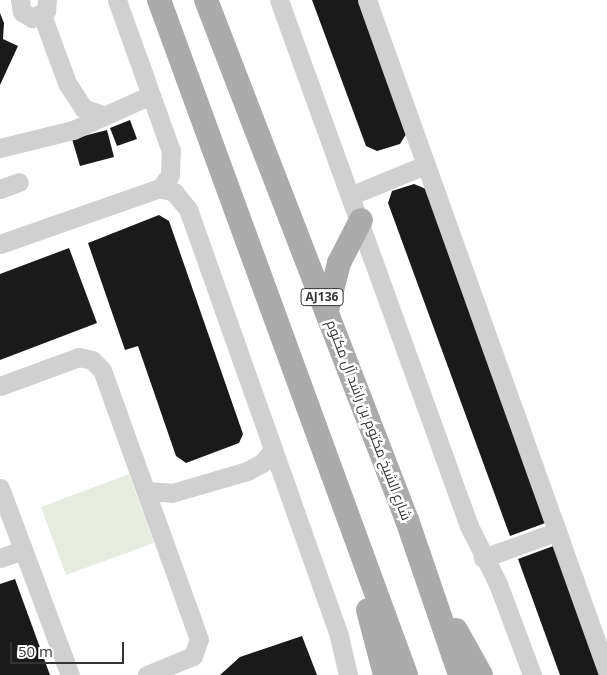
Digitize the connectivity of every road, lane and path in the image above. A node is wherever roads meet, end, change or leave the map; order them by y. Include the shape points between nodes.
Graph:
1 (20, 0) edge
2 (117, 0) edge
3 (159, 0) edge
4 (206, 0) edge
5 (280, 0) edge
6 (367, 0) edge
7 (46, 4) edge
8 (67, 83) junction
9 (151, 95) junction
10 (102, 115) junction
11 (57, 133) junction
12 (0, 148) edge
13 (425, 165) junction
14 (18, 182) dead end
15 (160, 188) junction
16 (0, 189) edge
17 (352, 195) junction
18 (360, 220) junction
19 (0, 244) edge
20 (327, 310) junction
21 (0, 386) edge
22 (273, 450) junction
23 (0, 488) edge
24 (146, 491) junction
25 (556, 532) junction
26 (23, 550) junction
27 (0, 558) edge
28 (483, 558) junction
29 (363, 564) junction
30 (434, 594) junction
31 (381, 671) edge
32 (607, 671) edge
33 (70, 675) edge
34 (147, 675) edge
35 (348, 675) edge
36 (406, 675) edge
37 (460, 675) edge
38 (480, 675) edge
39 (532, 675) edge

1 - 7 street via 26,16
2 - 9 street
3 - 29 main road
4 - 20 main road, شارع الشيخ مكتوم بن راشد آل مكتوم / AJ136
5 - 17 street
6 - 13 street
7 - 8 street
8 - 10 street via 83,108
8 - 11 street via 70,112 59,125
9 - 10 street
9 - 15 street via 172,159 170,176
10 - 11 street via 80,127
11 - 12 street
13 - 17 street
13 - 25 street
14 - 16 street
15 - 19 street
15 - 22 street via 174,192 188,209
17 - 18 street
18 - 20 main road via 339,263
18 - 28 street
20 - 30 main road, شارع الشيخ مكتوم بن راشد آل مكتوم / AJ136
21 - 24 street via 72,359 92,360 102,370
22 - 24 street via 262,463 247,471 172,493
22 - 35 street via 339,636
23 - 26 street
24 - 34 street via 199,639 193,656
25 - 28 street
25 - 32 street
26 - 27 street
26 - 33 street
28 - 39 street via 498,584
29 - 31 main road
29 - 36 main road
30 - 37 main road, شارع الشيخ مكتوم بن راشد آل مكتوم / AJ136
30 - 38 main road

